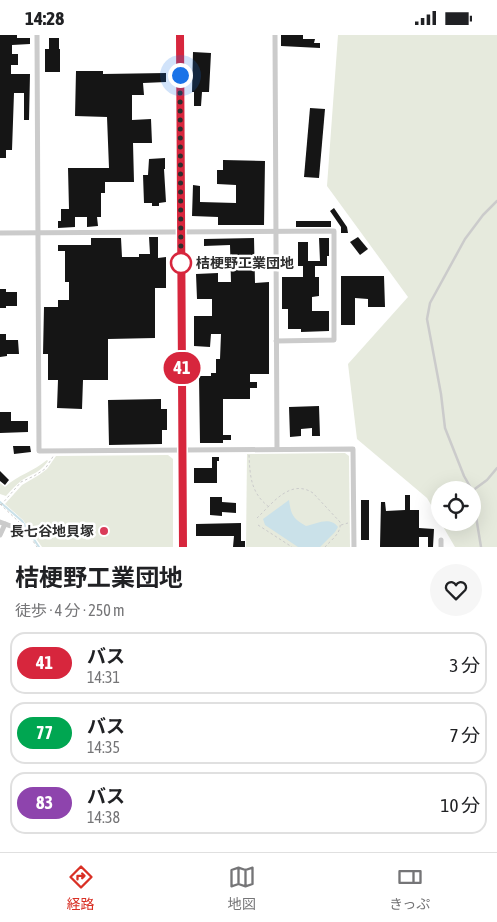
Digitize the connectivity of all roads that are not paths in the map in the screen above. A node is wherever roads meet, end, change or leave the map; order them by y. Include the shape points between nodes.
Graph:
1 (36, 35) edge
2 (180, 35) edge
3 (275, 35) edge
4 (497, 201) edge
5 (276, 231) junction
6 (0, 233) edge
7 (38, 233) junction
8 (181, 233) junction
9 (276, 341) junction
10 (277, 449) junction
11 (183, 450) junction
12 (497, 468) edge
13 (467, 481) edge
14 (481, 484) edge
15 (2, 523) edge
16 (22, 526) road end
17 (478, 531) edge
18 (0, 535) edge
19 (441, 540) dead end
20 (183, 547) edge
21 (354, 547) edge
22 (441, 547) edge
23 (481, 547) edge

1 - 7 street
2 - 8 main road
3 - 5 street
4 - 13 lane via 465,239 430,303 428,319 445,428
5 - 8 street
5 - 9 street
5 - 9 street via 334,231 334,340
6 - 7 street
7 - 8 street
7 - 11 street via 39,451
8 - 11 main road
9 - 10 street
10 - 11 street
10 - 21 street via 354,449
11 - 20 main road
12 - 14 lane
15 - 16 street via 16,528
15 - 18 street
17 - 23 lane
19 - 22 street

